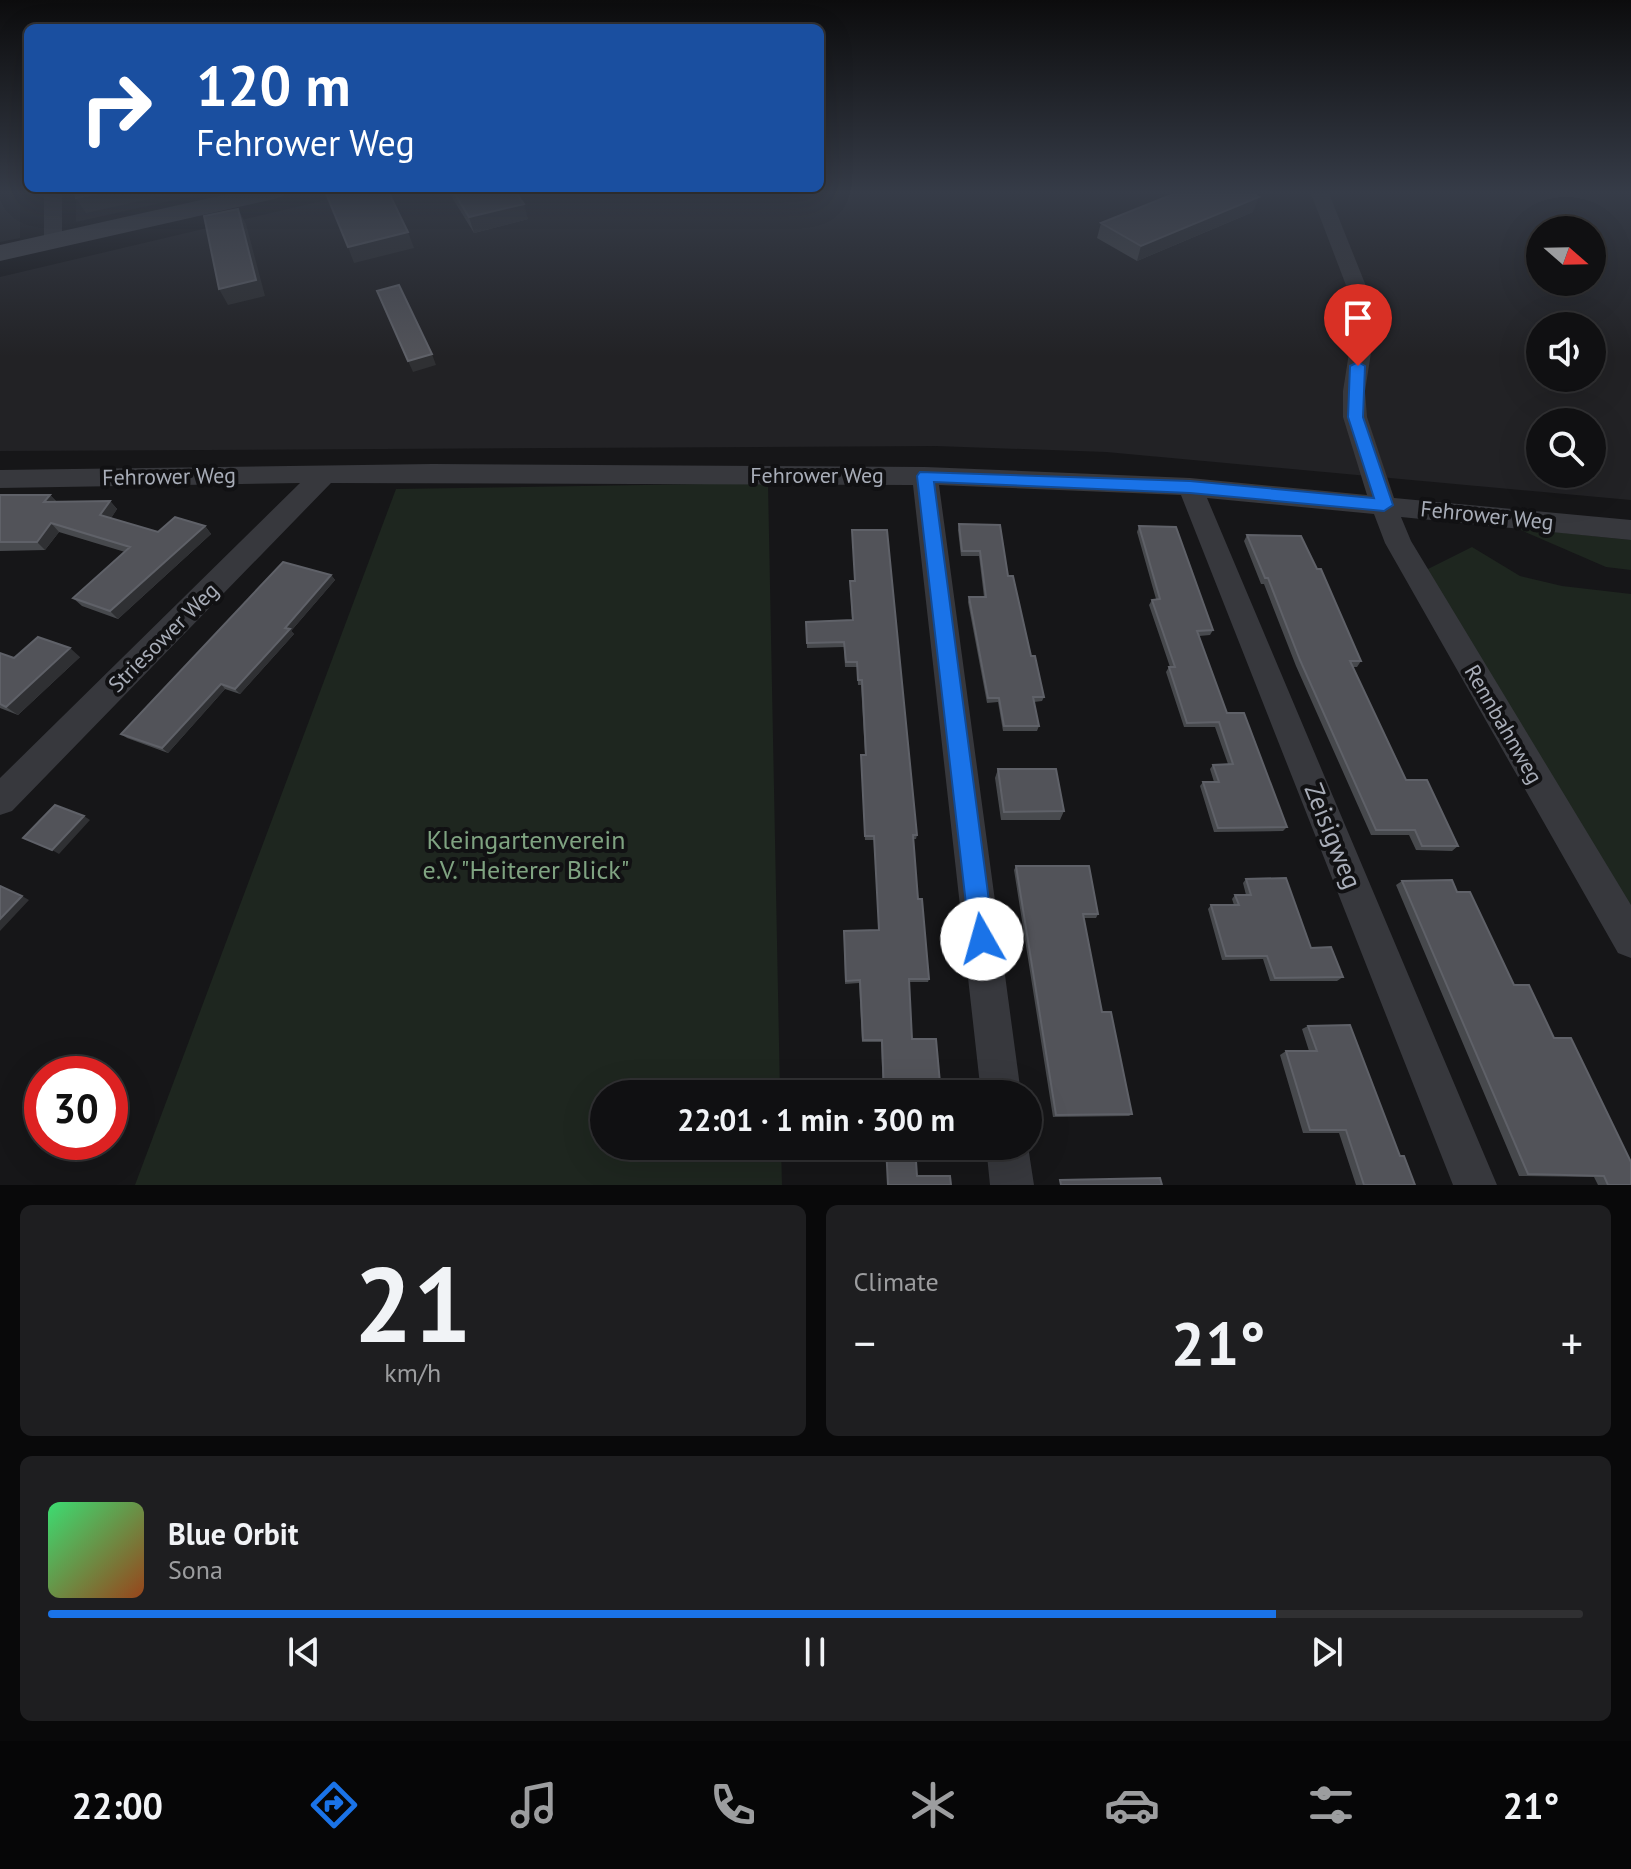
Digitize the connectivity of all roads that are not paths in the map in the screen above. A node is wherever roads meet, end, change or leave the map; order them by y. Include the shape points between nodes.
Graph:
1 (30, 246) edge
2 (1341, 246) edge
3 (0, 253) edge
4 (325, 474) junction
5 (925, 476) junction
6 (0, 479) edge
7 (1190, 487) junction
8 (1384, 505) junction
9 (1631, 530) edge
10 (0, 800) edge
11 (1631, 940) edge
12 (999, 1080) edge
13 (1009, 1160) edge
14 (1012, 1185) edge
15 (1475, 1185) edge

1 - 3 main road
2 - 8 street, Rennbahnweg via 1362,301 1355,417
4 - 5 street, Fehrower Weg
4 - 6 street, Fehrower Weg
4 - 10 street, Striesower Weg
5 - 7 street, Fehrower Weg
5 - 12 street
7 - 8 street, Fehrower Weg
7 - 15 street, Zeisigweg
8 - 9 street, Fehrower Weg
8 - 11 street, Rennbahnweg via 1398,543
13 - 14 street

